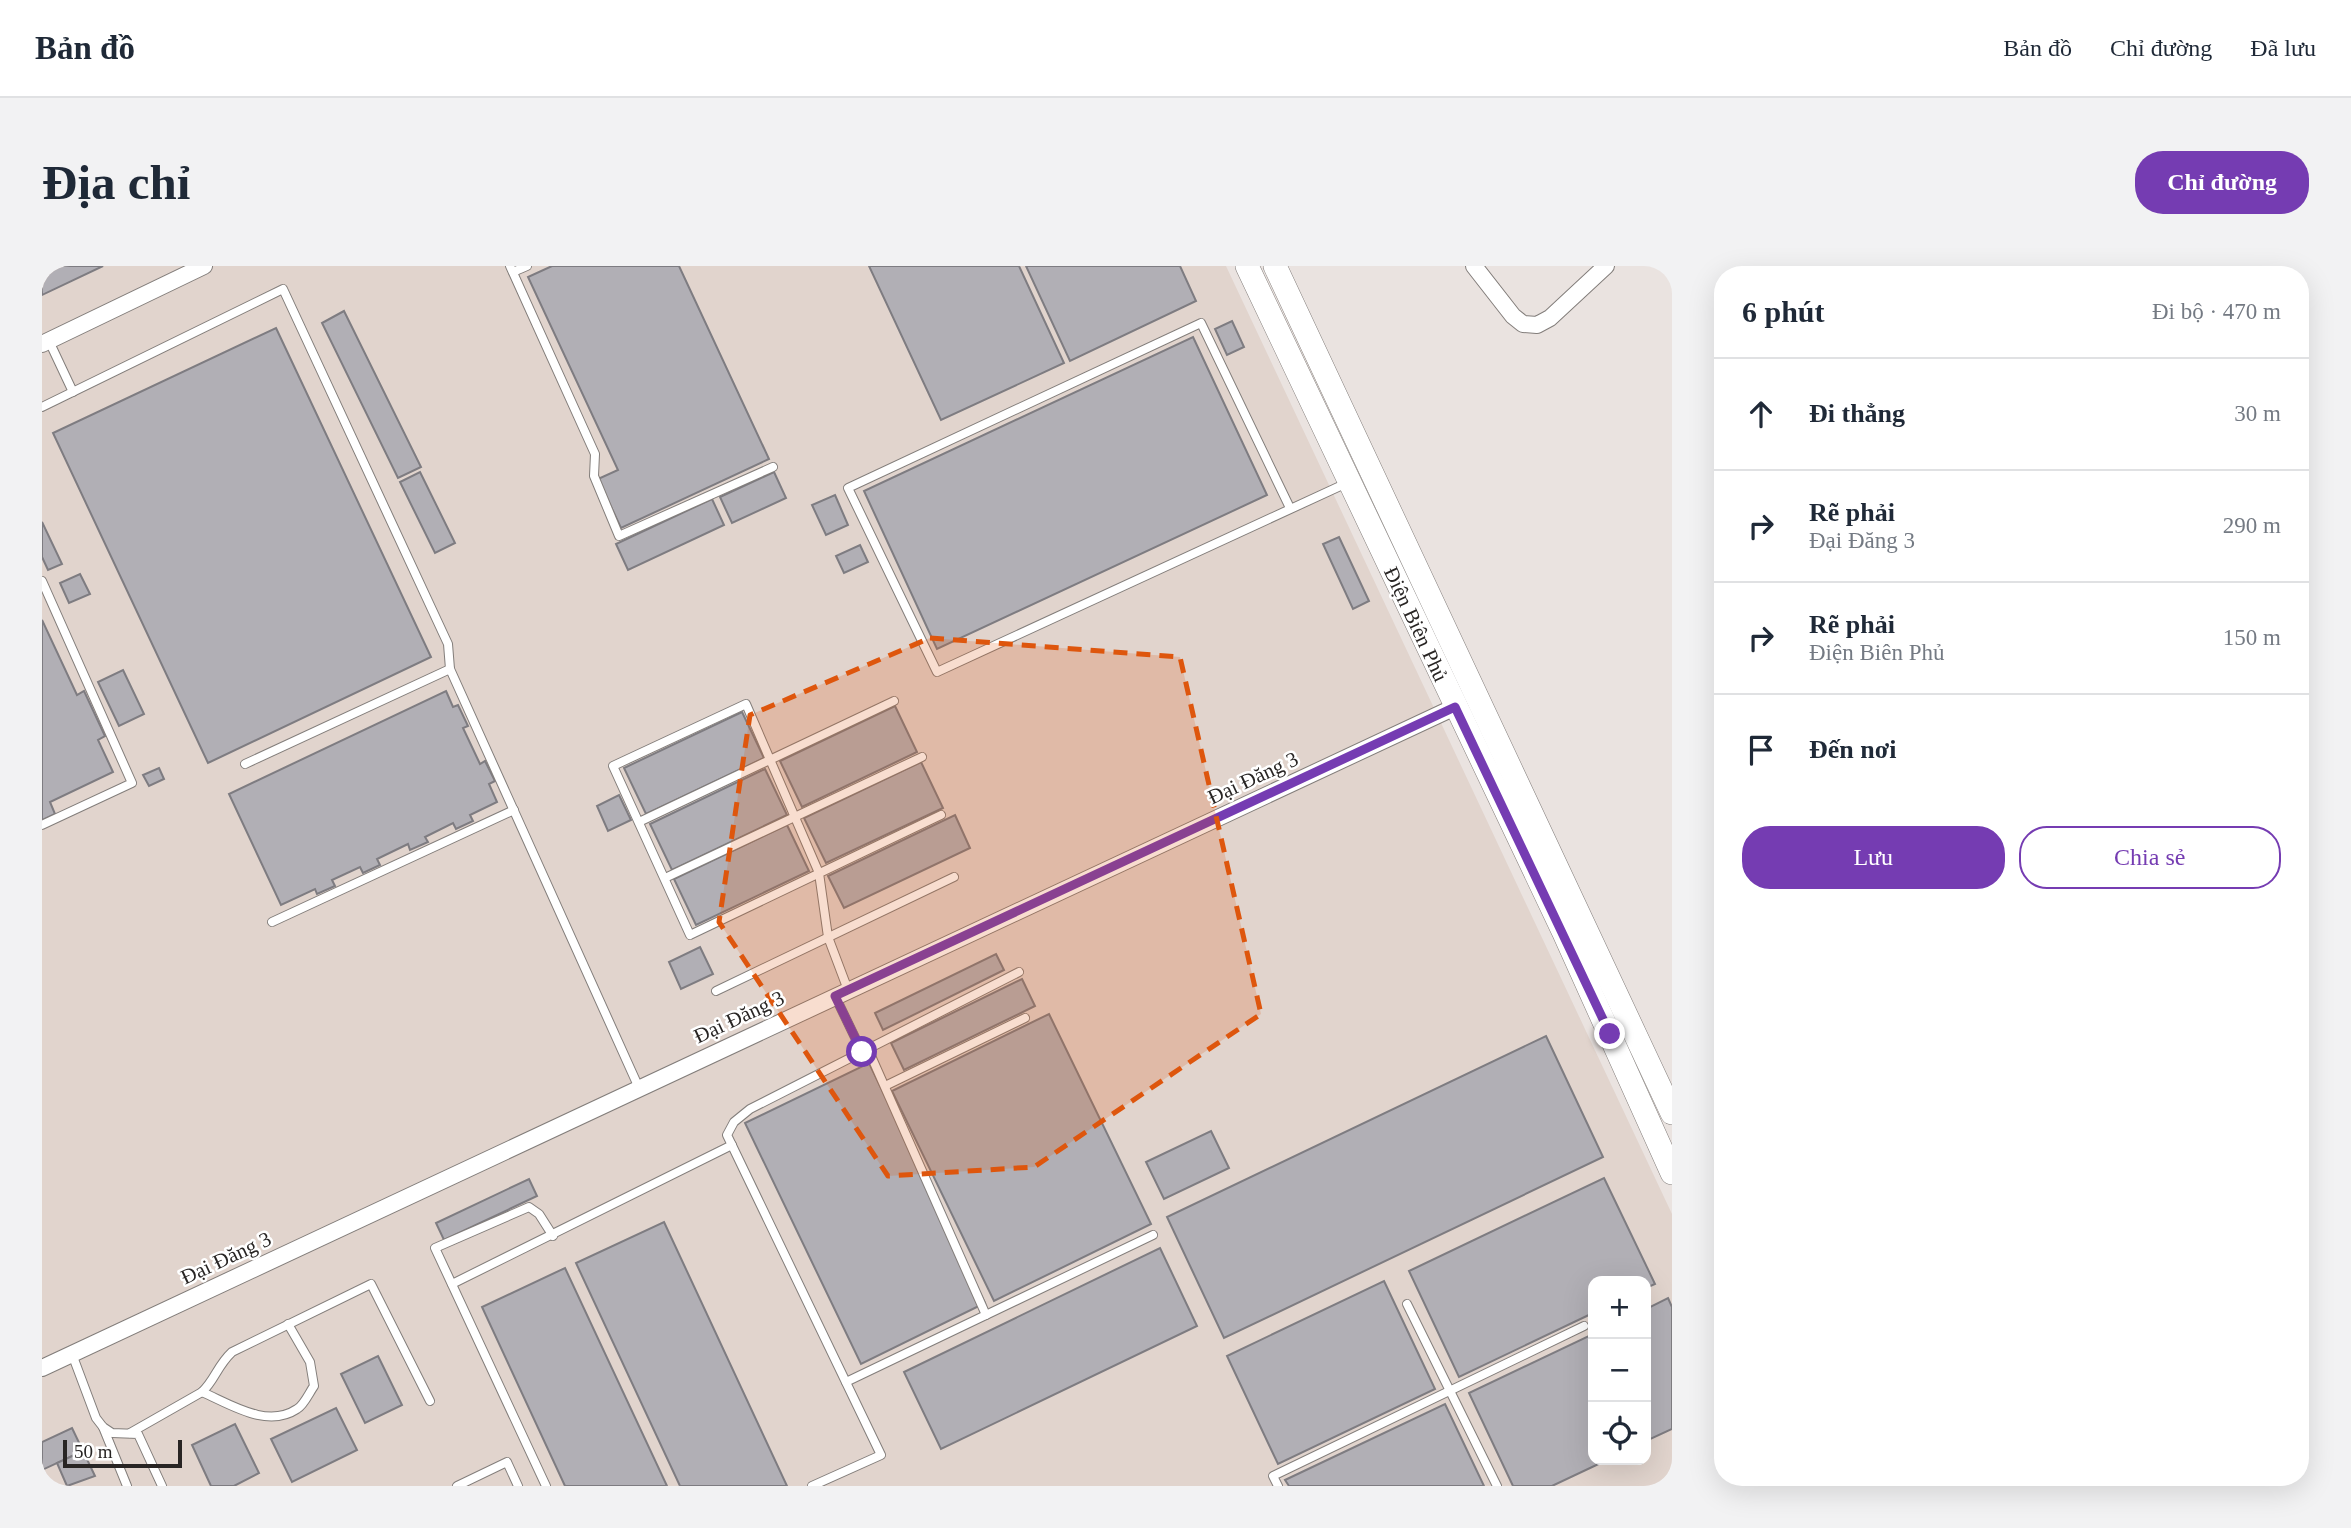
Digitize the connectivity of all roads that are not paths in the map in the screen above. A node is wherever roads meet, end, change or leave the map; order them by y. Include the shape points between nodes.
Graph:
1 (204, 266) edge
2 (527, 266) edge
3 (1247, 266) edge
4 (1275, 266) edge
5 (1606, 266) edge
6 (512, 269) edge
7 (1480, 269) edge
8 (46, 342) edge
9 (73, 392) junction
10 (42, 407) edge
11 (773, 467) dead end
12 (1349, 482) junction
13 (1290, 508) junction
14 (42, 581) edge
15 (450, 669) junction
16 (894, 701) dead end
17 (1455, 707) junction
18 (922, 757) dead end
19 (771, 760) junction
20 (245, 764) dead end
21 (514, 810) junction
22 (941, 815) dead end
23 (796, 816) junction
24 (639, 822) junction
25 (42, 825) edge
26 (819, 873) junction
27 (954, 877) dead end
28 (665, 878) junction
29 (272, 922) dead end
30 (828, 937) junction
31 (1019, 972) dead end
32 (716, 991) dead end
33 (841, 993) junction
34 (1025, 1018) dead end
35 (865, 1050) junction
36 (885, 1086) junction
37 (639, 1088) junction
38 (1672, 1113) edge
39 (732, 1144) junction
40 (1672, 1173) edge
41 (1153, 1235) dead end
42 (553, 1236) junction
43 (452, 1284) junction
44 (1407, 1304) dead end
45 (986, 1315) junction
46 (288, 1325) junction
47 (1584, 1326) dead end
48 (72, 1354) junction
49 (42, 1368) edge
50 (846, 1382) junction
51 (1450, 1391) junction
52 (202, 1392) junction
53 (430, 1401) dead end
54 (103, 1427) junction
55 (130, 1433) junction
56 (127, 1486) edge
57 (162, 1486) edge
58 (457, 1486) edge
59 (518, 1486) edge
60 (546, 1486) edge
61 (812, 1486) edge
62 (1278, 1486) edge
63 (1497, 1486) edge

1 - 8 street
2 - 6 lane
3 - 12 main road, Điện Biên Phủ
4 - 38 main road, Điện Biên Phủ
5 - 7 street via 1550,318 1536,325 1523,324 1513,316
6 - 11 lane via 595,454 594,476 619,536
8 - 9 lane
9 - 10 lane
9 - 15 lane via 284,289 448,644
12 - 13 lane
12 - 17 main road, Điện Biên Phủ
13 - 13 lane via 937,672 848,488 1201,323
14 - 25 lane via 132,783
15 - 20 lane
15 - 21 lane
16 - 19 lane
17 - 33 street, Đại Đăng 3
17 - 40 main road, Điện Biên Phủ
18 - 23 lane
19 - 23 lane
19 - 24 lane
19 - 24 lane via 746,704 613,766
21 - 29 lane
21 - 37 lane
22 - 26 lane
23 - 26 lane
23 - 28 lane
24 - 28 lane
26 - 28 lane via 690,935
26 - 30 lane
27 - 30 lane
30 - 32 lane
30 - 33 lane
31 - 35 lane
33 - 35 lane
33 - 37 street, Đại Đăng 3
34 - 36 lane
35 - 36 lane
35 - 39 lane via 750,1109 727,1135
36 - 45 lane
37 - 48 street, Đại Đăng 3
39 - 42 lane
39 - 50 lane
41 - 45 lane
42 - 43 lane
42 - 43 lane via 539,1213 529,1207 436,1248
43 - 60 lane
44 - 51 lane
45 - 50 lane
46 - 52 lane via 232,1352
46 - 52 lane via 310,1362 314,1386 298,1409 278,1416 253,1415
46 - 53 lane via 371,1284
47 - 51 lane
48 - 49 street, Đại Đăng 3
48 - 54 lane
50 - 61 lane via 881,1455
51 - 62 lane via 1273,1475
51 - 63 lane
52 - 55 lane
54 - 55 lane via 113,1433
54 - 56 lane
55 - 57 lane via 138,1434
58 - 59 lane via 507,1462

